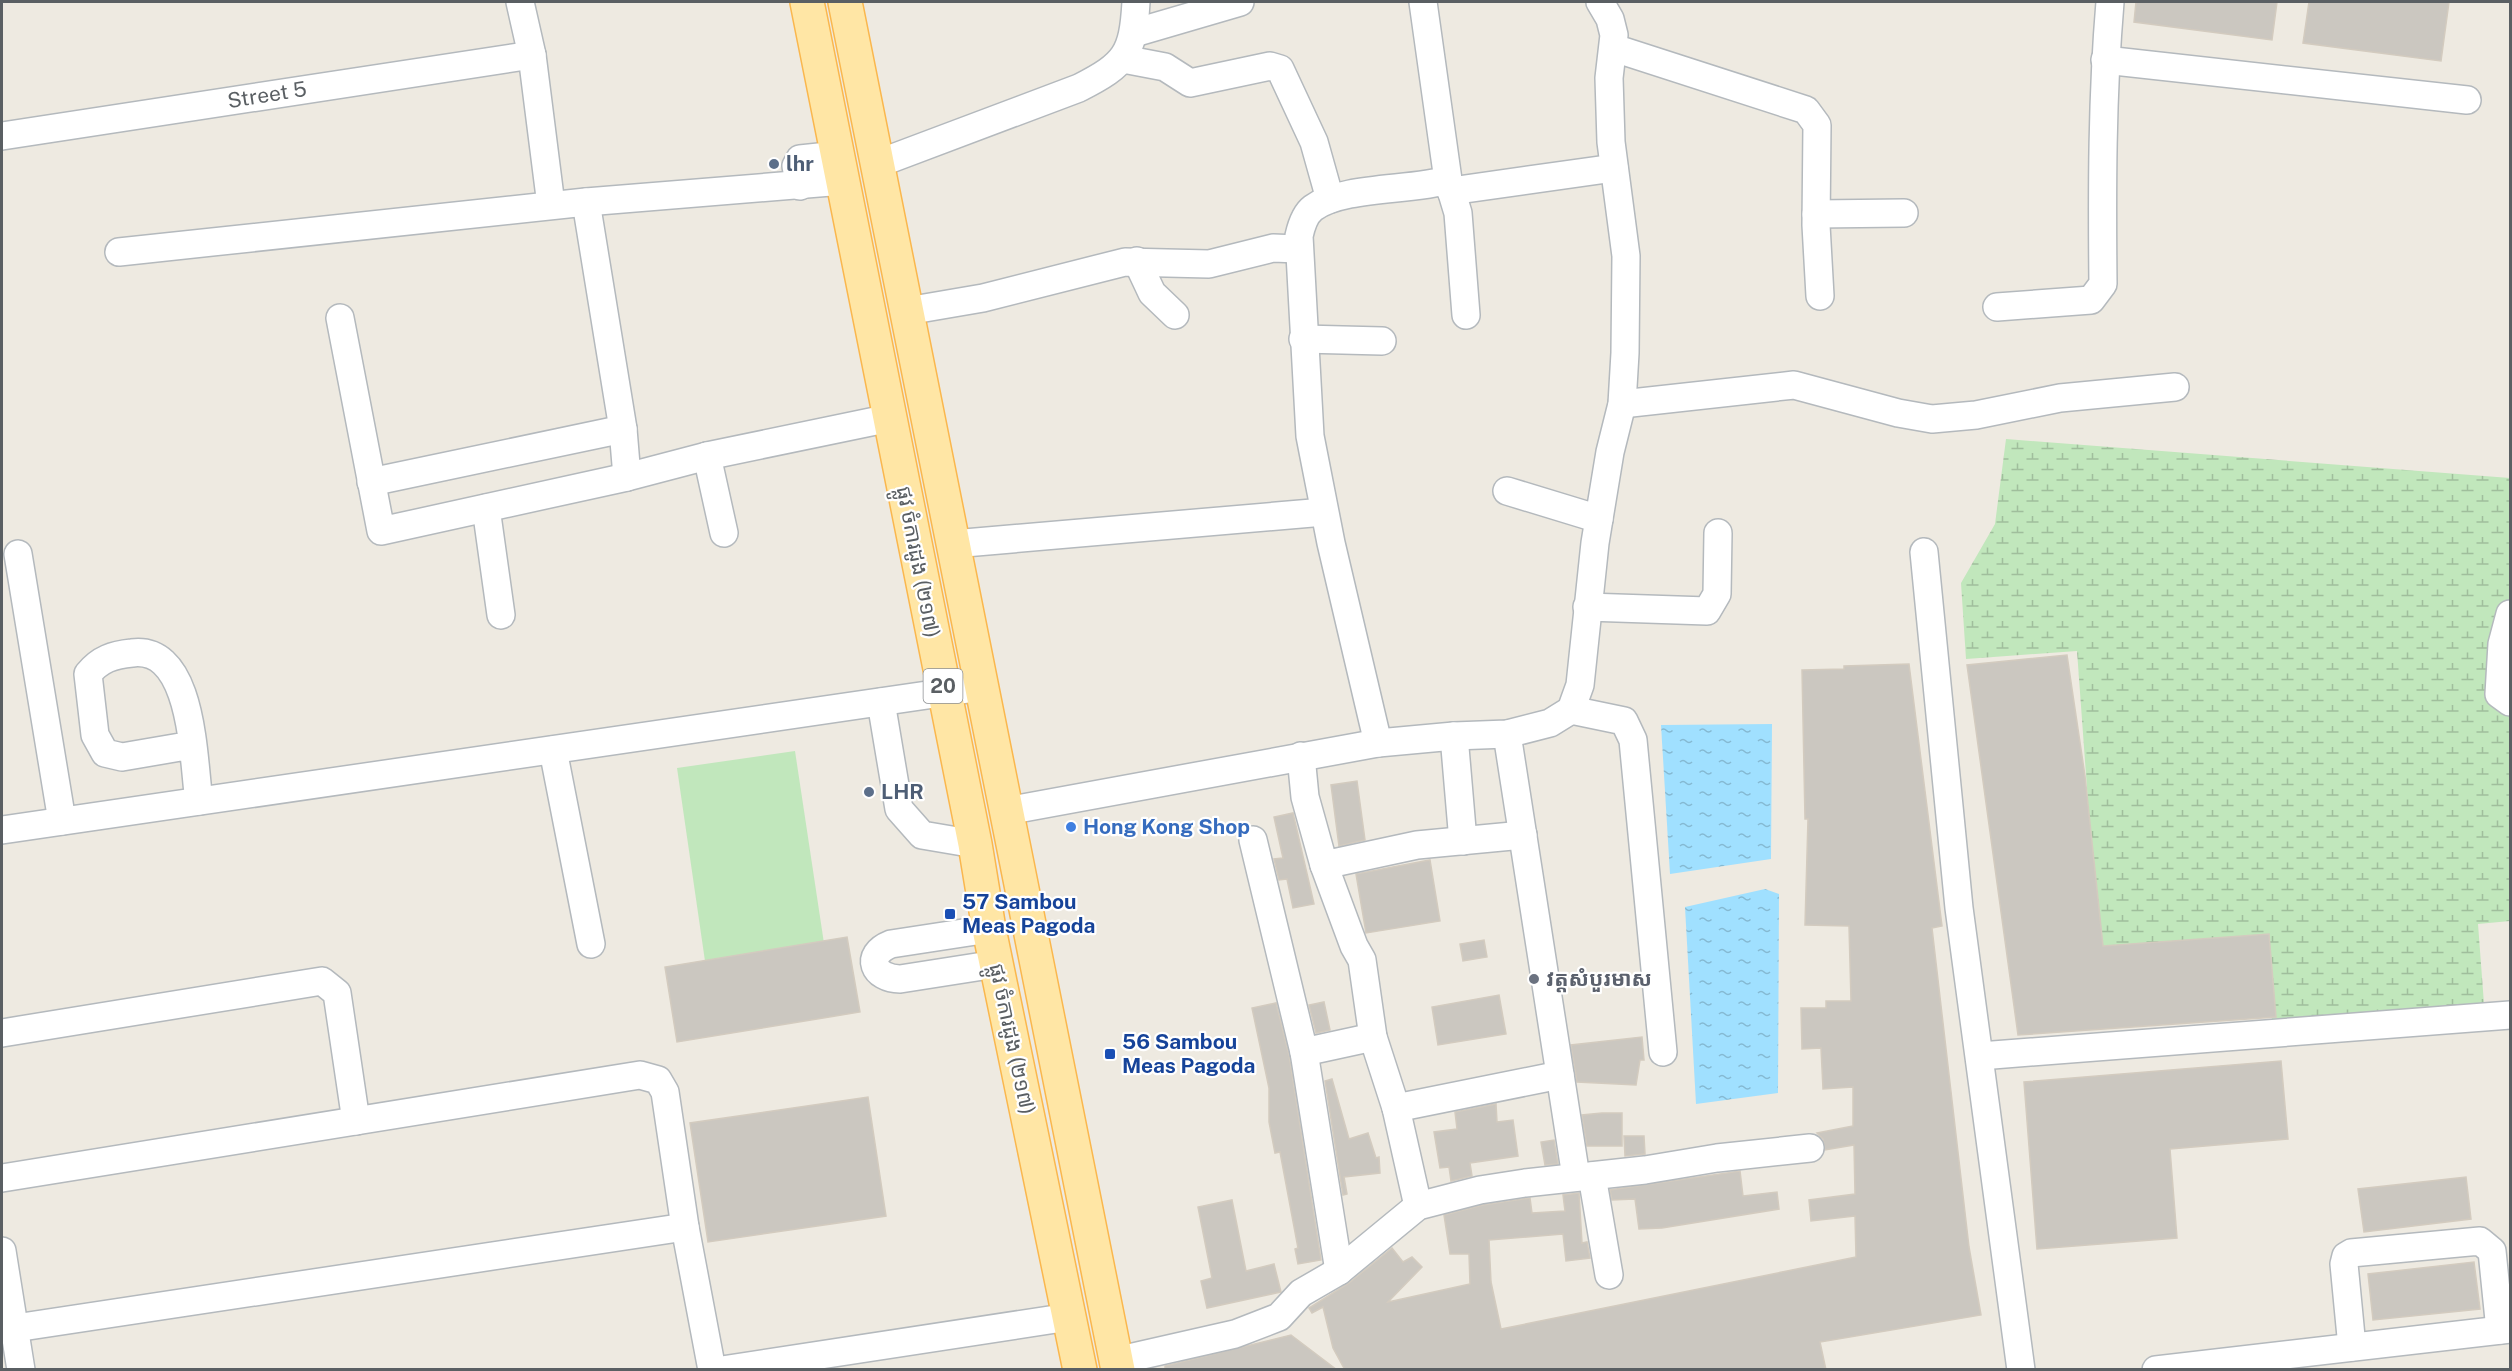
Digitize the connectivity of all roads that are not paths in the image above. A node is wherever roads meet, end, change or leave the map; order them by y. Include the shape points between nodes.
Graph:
1 (520, 2) edge
2 (807, 2) edge
3 (845, 2) edge
4 (1136, 2) edge
5 (1240, 2) edge
6 (1423, 2) edge
7 (1600, 2) edge
8 (2110, 2) edge
9 (1134, 33) junction
10 (1614, 48) junction
11 (532, 55) junction
12 (1123, 59) junction
13 (2105, 60) junction
14 (2467, 100) dead end
15 (2, 136) edge
16 (877, 164) junction
17 (840, 168) junction
18 (1614, 168) junction
19 (1450, 185) junction
20 (1330, 199) junction
21 (586, 201) junction
22 (551, 206) junction
23 (1904, 213) dead end
24 (1816, 214) junction
25 (1298, 249) junction
26 (119, 252) dead end
27 (1137, 261) junction
28 (1820, 296) dead end
29 (1997, 307) dead end
30 (907, 310) junction
31 (1175, 315) dead end
32 (1466, 315) dead end
33 (340, 318) dead end
34 (1303, 339) junction
35 (1382, 341) dead end
36 (2175, 387) dead end
37 (1622, 404) junction
38 (890, 418) junction
39 (623, 429) junction
40 (707, 456) junction
41 (627, 477) junction
42 (371, 482) junction
43 (1507, 491) dead end
44 (486, 508) junction
45 (1324, 512) junction
46 (1599, 519) junction
47 (724, 532) dead end
48 (1718, 533) dead end
49 (953, 544) junction
50 (1924, 552) dead end
51 (18, 554) dead end
52 (1587, 607) junction
53 (2511, 614) edge
54 (501, 615) dead end
55 (982, 687) junction
56 (945, 693) junction
57 (881, 702) junction
58 (2511, 702) edge
59 (1571, 710) junction
60 (1507, 734) junction
61 (1454, 736) junction
62 (1378, 742) junction
63 (192, 745) junction
64 (553, 750) junction
65 (1300, 756) junction
66 (199, 801) junction
67 (1006, 811) junction
68 (62, 821) junction
69 (2, 830) edge
70 (1523, 835) junction
71 (1253, 840) dead end
72 (1463, 841) junction
73 (975, 844) junction
74 (1324, 866) junction
75 (989, 929) junction
76 (591, 944) dead end
77 (996, 964) junction
78 (2511, 1015) edge
79 (2, 1033) edge
80 (1373, 1037) junction
81 (1304, 1052) junction
82 (1663, 1052) dead end
83 (1980, 1056) junction
84 (1560, 1075) junction
85 (1396, 1108) junction
86 (356, 1121) junction
87 (1810, 1148) dead end
88 (1584, 1176) junction
89 (2, 1178) edge
90 (1418, 1206) junction
91 (685, 1227) junction
92 (2, 1251) edge
93 (1339, 1271) junction
94 (1609, 1275) dead end
95 (1069, 1317) junction
96 (8, 1329) edge
97 (2505, 1329) edge
98 (2352, 1347) junction
99 (1117, 1365) edge
100 (21, 1370) edge
101 (712, 1370) edge
102 (722, 1370) edge
103 (1080, 1370) edge
104 (2021, 1370) edge
105 (2156, 1370) edge

1 - 11 street
2 - 17 main road, ផ្លូវ ចំការដូង (២១៧) / 20
3 - 16 main road, ផ្លូវ ចំការដូង (២១៧) / 20
4 - 9 street
5 - 9 street
6 - 19 street
7 - 10 street via 1610,19
8 - 13 street
9 - 12 street
10 - 18 street via 1609,78
10 - 24 street via 1806,110 1817,125
11 - 15 street, Street 5
11 - 22 street
12 - 16 street via 1110,72 1079,88
12 - 20 street via 1165,67 1190,83 1270,66 1280,69 1314,142
13 - 14 street
13 - 29 street via 2103,284 2091,300
16 - 30 main road, ផ្លូវ ចំការដូង (២១៧) / 20
17 - 21 street via 800,159 796,166 800,186
17 - 38 main road, ផ្លូវ ចំការដូង (២១៧) / 20
18 - 19 street
18 - 37 street via 1626,256
19 - 20 street
19 - 32 street via 1458,213
20 - 25 street via 1311,209 1302,224
21 - 22 street
21 - 39 street
22 - 26 street
23 - 24 street
24 - 28 street
25 - 27 street via 1273,248 1209,264
25 - 34 street
27 - 30 street via 983,298
27 - 31 street via 1152,293
30 - 49 main road, ផ្លូវ ចំការដូង (២១៧) / 20
33 - 42 street
34 - 35 street
34 - 45 street via 1310,436
36 - 37 street via 2060,398 1976,415 1932,419 1794,385
37 - 46 street
38 - 40 street
38 - 56 main road, ផ្លូវ ចំការដូង (២១៧) / 20
39 - 41 street
39 - 42 street
40 - 41 street
40 - 47 street
41 - 44 street
42 - 44 street via 381,531
43 - 46 street
44 - 54 street
45 - 49 street
45 - 62 street
46 - 52 street
48 - 52 street via 1717,594 1707,611
49 - 55 main road, ផ្លូវ ចំការដូង (២១៧) / 20
50 - 83 street via 1958,896
51 - 68 street
52 - 59 street via 1580,685
53 - 58 street via 2502,644 2499,694
55 - 56 street
55 - 67 main road, ផ្លូវ ចំការដូង (២១៧) / 20
56 - 57 street
56 - 73 main road, ផ្លូវ ចំការដូង (២១៧) / 20
57 - 64 street
57 - 73 street via 899,809 922,835
59 - 60 street via 1550,723
59 - 82 street via 1624,721 1633,740
60 - 61 street
60 - 70 street
61 - 62 street
61 - 72 street
62 - 65 street
63 - 63 street via 122,757 105,753 95,735 88,674 98,661 142,651 160,658 184,697
63 - 66 street
64 - 66 street
64 - 76 street
65 - 67 street
65 - 74 street via 1305,797
66 - 68 street
67 - 99 main road, ផ្លូវ ចំការដូង (២១៧) / 20
68 - 69 street
70 - 72 street
70 - 84 street
71 - 81 street
72 - 74 street via 1417,845
73 - 75 main road, ផ្លូវ ចំការដូង (២១៧) / 20
74 - 80 street via 1362,960
75 - 77 main road, ផ្លូវ ចំការដូង (២១៧) / 20
75 - 77 street via 891,944 880,948 874,964 889,980
77 - 95 main road, ផ្លូវ ចំការដូង (២១៧) / 20
78 - 83 street
79 - 86 street via 322,981 337,993
80 - 81 street
80 - 85 street
81 - 93 street
83 - 104 street
84 - 85 street
84 - 88 street
85 - 90 street
86 - 89 street
86 - 91 street via 640,1075 657,1080 665,1092
87 - 88 street
88 - 90 street via 1480,1190
88 - 94 street
90 - 93 street
91 - 96 street
91 - 101 street
92 - 96 street
93 - 99 street via 1300,1293 1279,1317 1235,1334
95 - 102 street
95 - 103 main road, ផ្លូវ ចំការដូង (២១៧) / 20
96 - 100 street
97 - 98 street
97 - 98 street via 2492,1251 2487,1244 2480,1241 2351,1253 2344,1264
98 - 105 street

